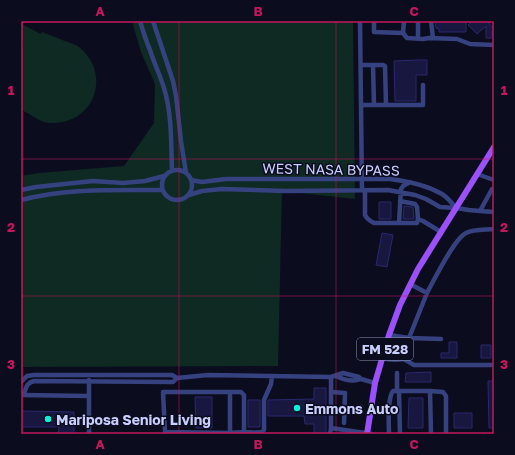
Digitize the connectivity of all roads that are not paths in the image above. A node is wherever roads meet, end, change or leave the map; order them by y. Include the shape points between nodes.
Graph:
1 (140, 21) edge
2 (153, 21) edge
3 (360, 21) edge
4 (374, 21) edge
5 (404, 21) edge
6 (418, 21) edge
7 (432, 21) edge
8 (404, 33) junction
9 (433, 38) junction
10 (418, 39) junction
11 (494, 45) edge
12 (361, 65) junction
13 (375, 65) junction
14 (423, 85) dead end
15 (361, 105) junction
16 (374, 105) junction
17 (386, 105) junction
18 (494, 147) edge
19 (172, 171) junction
20 (186, 172) junction
21 (477, 174) junction
22 (164, 176) junction
23 (361, 179) junction
24 (493, 179) edge
25 (191, 180) junction
26 (410, 182) junction
27 (494, 189) edge
28 (21, 190) edge
29 (162, 190) junction
30 (363, 190) junction
31 (400, 192) junction
32 (189, 195) junction
33 (21, 200) edge
34 (400, 201) junction
35 (456, 208) junction
36 (480, 211) junction
37 (494, 212) edge
38 (418, 219) junction
39 (399, 223) junction
40 (494, 229) edge
41 (441, 232) junction
42 (410, 284) junction
43 (427, 293) junction
44 (389, 335) junction
45 (409, 338) junction
46 (441, 340) dead end
47 (382, 358) junction
48 (404, 359) junction
49 (491, 365) dead end
50 (397, 373) dead end
51 (89, 375) junction
52 (272, 376) junction
53 (333, 376) junction
54 (177, 378) junction
55 (21, 382) edge
56 (89, 382) junction
57 (375, 383) junction
58 (398, 391) junction
59 (430, 391) junction
60 (230, 392) junction
61 (331, 392) junction
62 (22, 394) edge
63 (89, 396) junction
64 (344, 423) dead end
65 (331, 428) junction
66 (244, 432) junction
67 (230, 433) edge
68 (89, 434) edge
69 (330, 434) edge
70 (369, 434) edge
71 (389, 434) edge
72 (400, 434) edge
73 (430, 434) edge
74 (446, 434) edge

1 - 19 street via 164,89 169,114
2 - 20 street via 173,81
3 - 12 street
4 - 8 street via 374,32
5 - 8 street
6 - 10 street
7 - 9 street
8 - 10 street via 407,38
9 - 10 street
9 - 11 street
12 - 13 street
12 - 15 street
13 - 16 street
13 - 17 street via 385,66
14 - 17 street via 423,105
15 - 16 street
15 - 23 street
16 - 17 street
18 - 21 main road, FM 528
19 - 20 street
19 - 22 street
20 - 25 street
21 - 24 street
21 - 35 main road, FM 528
22 - 28 street via 145,181 93,181
22 - 29 street
23 - 25 street, WEST NASA BYPASS via 226,179 202,182
23 - 26 street, WEST NASA BYPASS
23 - 30 street
25 - 32 street
26 - 31 street via 403,186
26 - 35 street, WEST NASA BYPASS via 443,195
27 - 36 street
29 - 32 street, WEST NASA BYPASS via 169,199 174,200 184,199
29 - 33 street via 94,190
30 - 31 street, WEST NASA BYPASS
30 - 32 street, WEST NASA BYPASS via 222,189
30 - 39 street via 365,215 370,222
31 - 34 street
31 - 35 street, WEST NASA BYPASS via 426,199 440,207
34 - 38 street via 415,204
34 - 39 street
35 - 36 street
35 - 41 main road, FM 528
36 - 37 street
38 - 39 street via 416,223
38 - 41 street
40 - 43 street via 474,230 460,237
41 - 42 main road, FM 528
42 - 43 street
42 - 44 main road, FM 528
43 - 45 street
44 - 45 street
44 - 47 main road, FM 528
45 - 46 street
45 - 48 street
47 - 48 street
47 - 57 main road, FM 528
48 - 49 street via 414,365
50 - 58 street
51 - 54 street via 172,375
51 - 55 street via 34,375 27,376
51 - 56 street
52 - 53 street
52 - 54 street via 208,375
52 - 66 street via 264,400 264,430 259,433
53 - 57 street
53 - 61 street
54 - 56 street via 173,382
56 - 62 street via 34,381 26,386
56 - 63 street
57 - 70 main road, FM 528
58 - 59 street
58 - 71 street via 391,394
58 - 72 street
59 - 73 street
59 - 74 street via 443,392 446,396
60 - 66 street via 241,392 244,395
60 - 67 street
60 - 67 street via 163,392 165,432
61 - 64 street via 345,393
61 - 65 street
62 - 63 street
63 - 68 street
65 - 69 street
65 - 70 street
66 - 67 street

